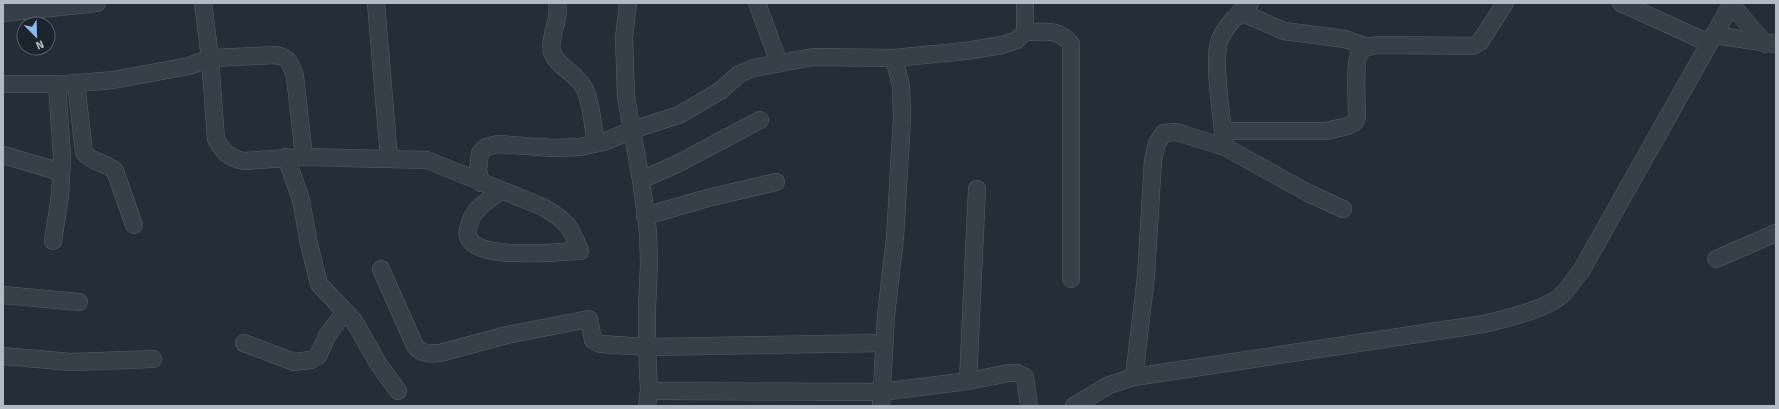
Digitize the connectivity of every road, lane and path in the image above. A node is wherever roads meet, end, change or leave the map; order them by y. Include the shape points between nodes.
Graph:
1 (97, 3) edge
2 (203, 3) edge
3 (376, 3) edge
4 (557, 3) edge
5 (628, 3) edge
6 (757, 3) edge
7 (1025, 3) edge
8 (1505, 3) edge
9 (1622, 3) edge
10 (1731, 3) edge
11 (1245, 8) edge
12 (3, 13) edge
13 (1026, 32) junction
14 (1711, 39) junction
15 (1770, 44) edge
16 (1368, 47) junction
17 (210, 58) junction
18 (894, 58) junction
19 (779, 63) junction
20 (76, 83) junction
21 (3, 84) edge
22 (57, 84) junction
23 (760, 120) dead end
24 (632, 130) junction
25 (1224, 139) junction
26 (596, 143) junction
27 (3, 155) edge
28 (304, 156) junction
29 (286, 157) junction
30 (389, 158) junction
31 (61, 172) junction
32 (641, 180) junction
33 (481, 182) junction
34 (776, 182) dead end
35 (976, 189) dead end
36 (501, 190) junction
37 (1343, 209) dead end
38 (645, 216) junction
39 (134, 225) dead end
40 (1776, 232) edge
41 (53, 241) dead end
42 (1716, 259) dead end
43 (381, 269) dead end
44 (1072, 279) dead end
45 (3, 296) edge
46 (79, 302) dead end
47 (345, 311) junction
48 (244, 343) dead end
49 (884, 343) junction
50 (647, 347) junction
51 (3, 356) edge
52 (153, 359) dead end
53 (1134, 377) junction
54 (968, 381) junction
55 (398, 391) dead end
56 (648, 399) edge
57 (881, 399) edge
58 (1029, 406) edge
59 (1074, 406) edge

1 - 12 street
2 - 17 street
3 - 30 street
4 - 26 street via 559,11 551,49 554,56 583,86
5 - 24 street via 624,68
6 - 19 street
7 - 13 street
8 - 16 street via 1480,42 1473,46
9 - 14 street
10 - 14 street
10 - 15 street
11 - 16 street via 1284,31 1345,39
11 - 25 street via 1226,29 1219,42 1217,59
13 - 18 street via 1017,40 1002,45
13 - 44 street via 1052,32 1065,37 1071,44
14 - 15 street
14 - 53 street via 1581,271 1563,294 1544,306 1484,324
16 - 25 street via 1361,51 1358,57 1355,122 1326,131
17 - 20 street via 189,66 113,80
17 - 28 street via 276,55 286,57 295,76
17 - 29 street via 216,139 222,151 234,159 244,161
18 - 19 street via 813,57
18 - 49 street via 901,86 902,118 895,238
19 - 24 street via 740,74 697,106 679,115
20 - 22 street
20 - 39 street via 84,152 88,158 109,165 116,171
21 - 22 street
22 - 31 street
23 - 32 street
24 - 26 street
24 - 32 street
25 - 37 street via 1308,193
25 - 53 street via 1176,132 1164,133 1157,144 1153,160 1146,276
26 - 33 street via 580,147 553,148 498,144 486,146 480,153 478,170
27 - 31 street
28 - 29 street
28 - 30 street
29 - 47 street via 301,200 319,284
30 - 33 street via 427,160
31 - 41 street
32 - 38 street
33 - 36 street
34 - 38 street
35 - 54 street
36 - 36 street via 560,216 571,229 580,251 496,252 475,246 467,232 470,220 477,210
38 - 50 street via 650,263
40 - 42 street
43 - 50 street via 420,352 440,352 589,318 592,340 600,344
45 - 46 street
47 - 48 street via 327,336 318,356 311,360 294,362
47 - 55 street
49 - 50 street
49 - 57 street
50 - 56 street
51 - 52 street via 71,362
53 - 59 street via 1109,385
54 - 57 street
54 - 58 street via 1017,373 1025,377
56 - 57 street

